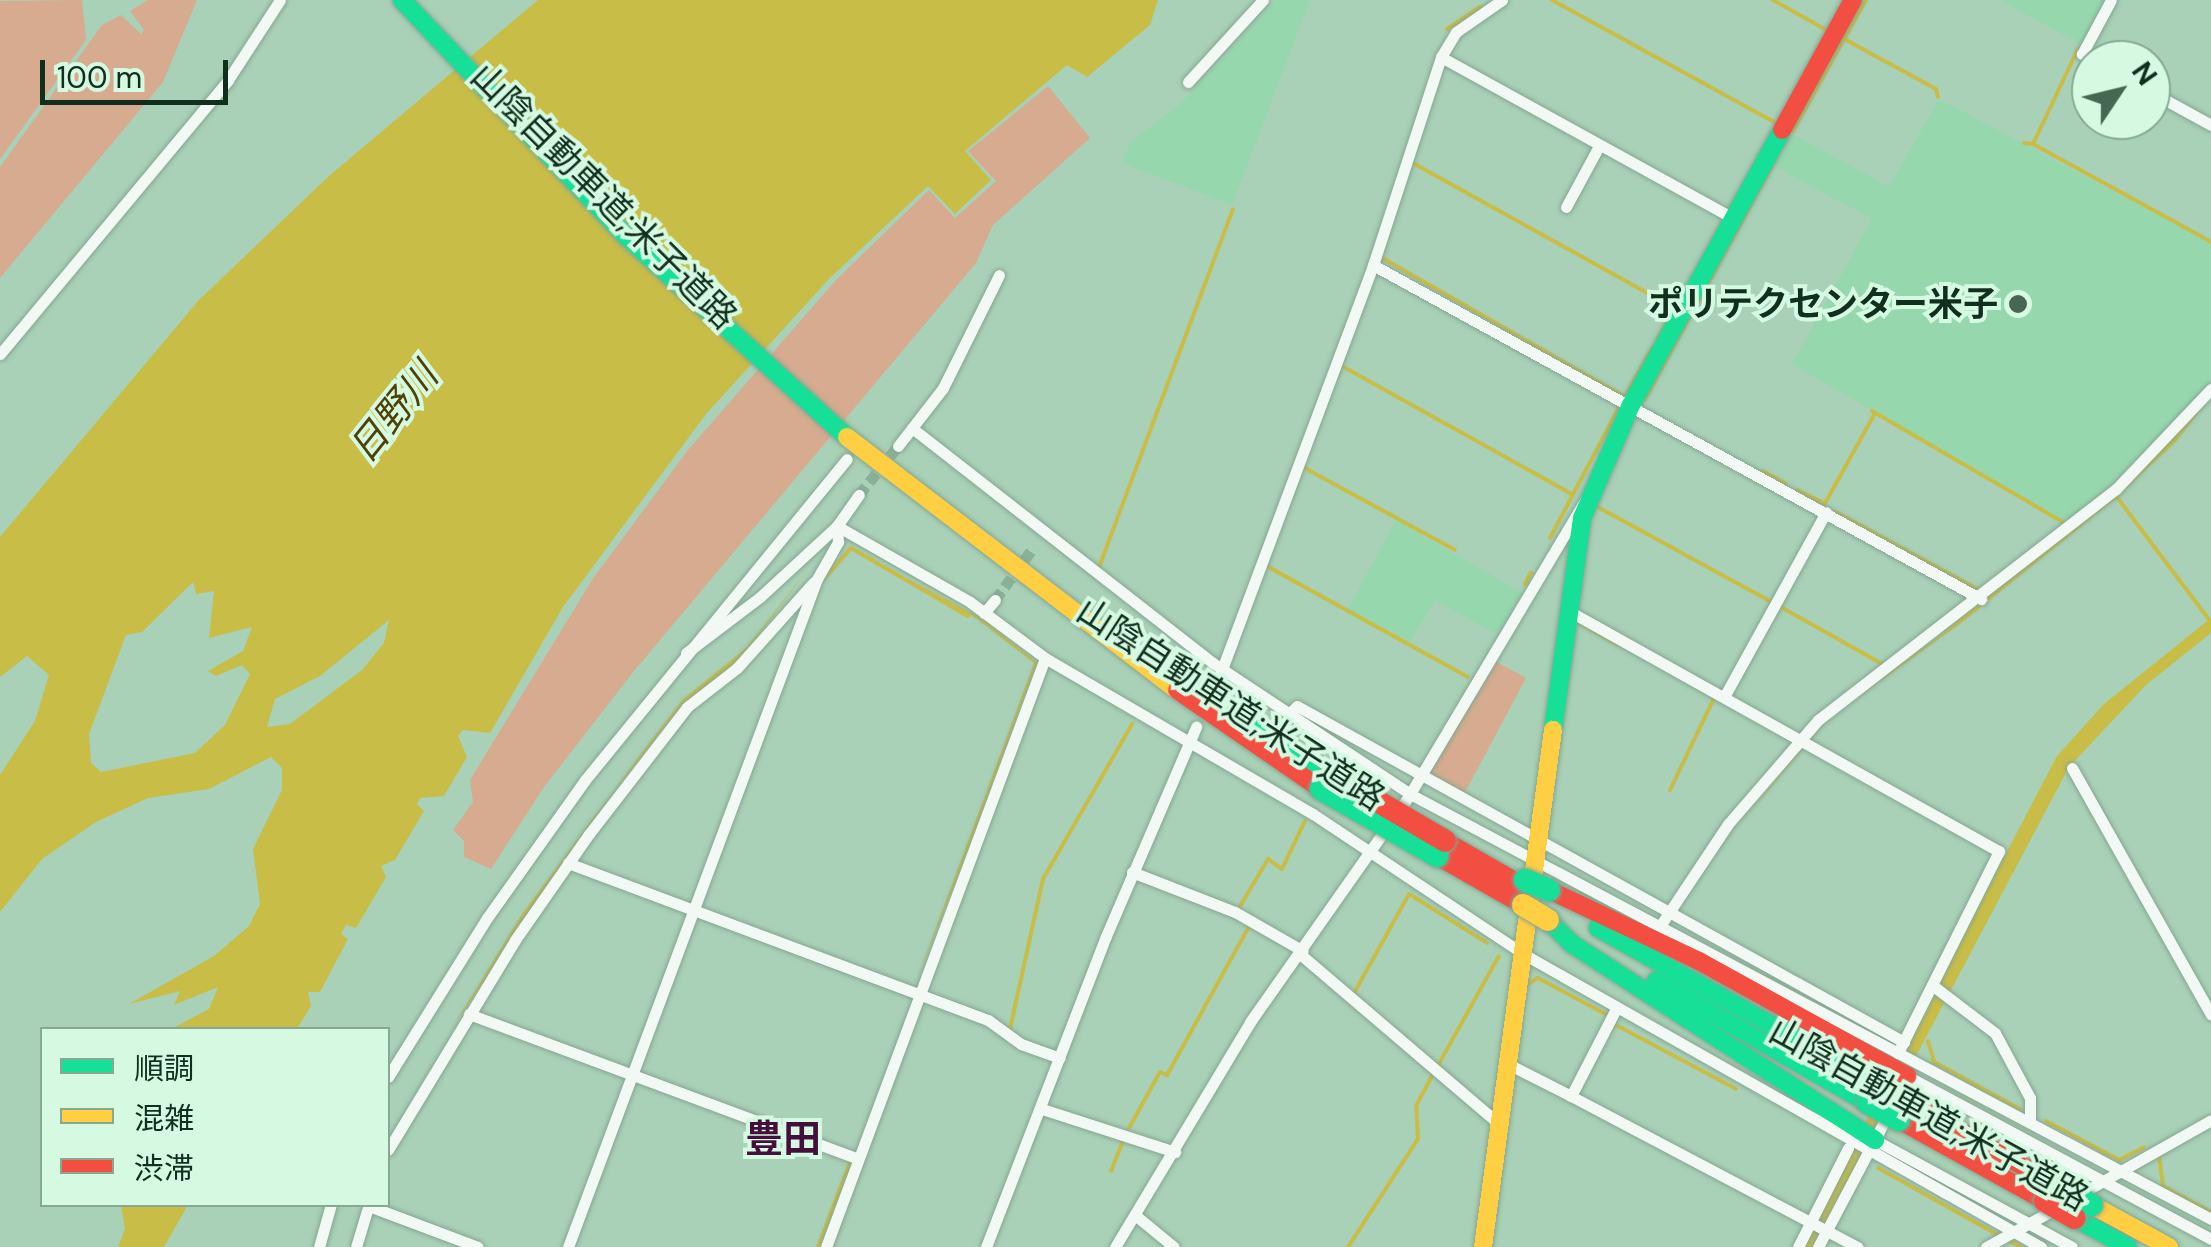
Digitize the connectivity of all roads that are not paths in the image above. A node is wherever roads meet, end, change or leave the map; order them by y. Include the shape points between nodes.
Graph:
1 (280, 0) edge
2 (402, 0) edge
3 (412, 0) edge
4 (1263, 0) edge
5 (1502, 0) edge
6 (1853, 0) edge
7 (2111, 0) edge
8 (2090, 40) edge
9 (1440, 57) junction
10 (1188, 82) dead end
11 (2171, 103) edge
12 (2211, 125) edge
13 (1599, 146) junction
14 (1566, 207) dead end
15 (1733, 218) junction
16 (1372, 265) junction
17 (998, 275) dead end
18 (0, 354) edge
19 (2211, 389) edge
20 (1631, 405) junction
21 (912, 428) junction
22 (848, 442) junction
23 (898, 446) tunnel mouth
24 (860, 495) tunnel mouth
25 (1588, 496) junction
26 (1826, 512) junction
27 (836, 526) junction
28 (817, 579) junction
29 (1981, 599) junction
30 (995, 600) tunnel mouth
31 (1567, 610) junction
32 (984, 613) junction
33 (1045, 658) junction
34 (677, 660) junction
35 (1218, 667) junction
36 (1216, 688) dead end
37 (1724, 697) junction
38 (1289, 714) junction
39 (1196, 727) dead end
40 (1805, 741) junction
41 (1188, 745) junction
42 (2072, 768) dead end
43 (1421, 775) junction
44 (1410, 794) junction
45 (1373, 852) junction
46 (568, 862) junction
47 (1132, 872) junction
48 (1536, 877) junction
49 (694, 910) junction
50 (1665, 917) junction
51 (1301, 952) junction
52 (1527, 956) junction
53 (1932, 986) junction
54 (919, 994) junction
55 (1617, 1007) junction
56 (469, 1014) junction
57 (2211, 1015) edge
58 (1056, 1057) junction
59 (1906, 1058) junction
60 (1508, 1064) junction
61 (390, 1075) edge
62 (633, 1075) junction
63 (1571, 1096) junction
64 (1042, 1109) junction
65 (2211, 1120) edge
66 (2030, 1121) junction
67 (1500, 1124) junction
68 (1849, 1145) junction
69 (1872, 1146) junction
70 (390, 1147) edge
71 (1176, 1152) junction
72 (858, 1159) junction
73 (2120, 1171) junction
74 (2104, 1180) junction
75 (331, 1207) edge
76 (368, 1207) edge
77 (374, 1207) edge
78 (2084, 1211) junction
79 (1135, 1215) junction
80 (2211, 1220) edge
81 (1819, 1224) junction
82 (2030, 1224) junction
83 (2014, 1232) junction
84 (2211, 1239) edge
85 (319, 1247) edge
86 (356, 1247) edge
87 (478, 1247) edge
88 (568, 1247) edge
89 (826, 1247) edge
90 (986, 1247) edge
91 (1115, 1247) edge
92 (1174, 1247) edge
93 (1483, 1247) edge
94 (1798, 1247) edge
95 (1818, 1247) edge
96 (1858, 1247) edge
97 (1986, 1247) edge
98 (2041, 1247) edge
99 (2072, 1247) edge
100 (2128, 1247) edge
101 (2169, 1247) edge

1 - 18 street via 228,80
2 - 22 main road, 山陰自動車道;米子道路 via 626,236
3 - 22 main road, 山陰自動車道;米子道路 via 631,231
4 - 10 street
5 - 9 street via 1456,32
6 - 15 main road
7 - 8 street
9 - 13 street
9 - 16 street
11 - 12 street
13 - 14 street
13 - 15 street
15 - 20 main road
16 - 20 street
16 - 35 street
17 - 21 street via 943,388
19 - 29 street via 2116,489
20 - 25 main road
20 - 26 street
21 - 23 street
21 - 35 street via 1038,541
22 - 34 street
22 - 48 main road, 山陰自動車道;米子道路, bridge via 1135,661 1326,782 1449,850
24 - 27 street
25 - 31 main road
25 - 43 street
26 - 29 street
26 - 37 street
27 - 28 street via 838,542
27 - 32 street
27 - 34 street
28 - 46 street via 738,668 687,707
28 - 49 street
29 - 40 street via 1830,710
30 - 32 street
31 - 37 street
31 - 48 main road
32 - 33 street
33 - 41 street
33 - 54 street
34 - 61 street via 486,918
35 - 36 street
35 - 38 street
37 - 40 street
38 - 43 street via 1297,706
38 - 44 street
39 - 41 street
40 - 50 street via 1728,824
40 - 53 street via 1999,851
41 - 45 street
41 - 47 street
42 - 57 street
43 - 44 street
43 - 48 street
44 - 45 street
44 - 48 street
45 - 51 street
45 - 52 street
46 - 49 street
46 - 56 street
47 - 51 street via 1235,912
47 - 58 street
48 - 50 street
48 - 50 street
48 - 52 main road
48 - 59 main road
48 - 69 main road via 1572,944
48 - 78 main road, 山陰自動車道;米子道路, bridge via 1874,1094
49 - 54 street
49 - 62 street
50 - 59 street
51 - 67 street
51 - 71 street via 1250,1022
52 - 55 street
52 - 60 main road
53 - 59 street
53 - 66 street via 1995,1033 2030,1098
54 - 58 street via 988,1020
54 - 72 street
55 - 63 street
55 - 68 street
56 - 62 street
56 - 70 street
58 - 64 street
59 - 66 street
59 - 69 street
59 - 74 street
60 - 63 street
60 - 67 main road
62 - 72 street
62 - 88 street
63 - 81 street
64 - 71 street
64 - 90 street
65 - 73 street
66 - 73 street
67 - 93 main road
68 - 69 street
68 - 81 street
69 - 81 street
69 - 82 street
69 - 83 street
71 - 79 street
72 - 89 street
73 - 74 street
73 - 80 street
74 - 82 street
74 - 84 street
75 - 85 street
76 - 86 street
77 - 87 street
78 - 100 main road, 山陰自動車道;米子道路
78 - 101 main road, 山陰自動車道;米子道路
79 - 91 street
79 - 92 street
81 - 94 street
81 - 95 street
81 - 96 street
82 - 83 street
82 - 99 street
83 - 97 street
83 - 98 street

